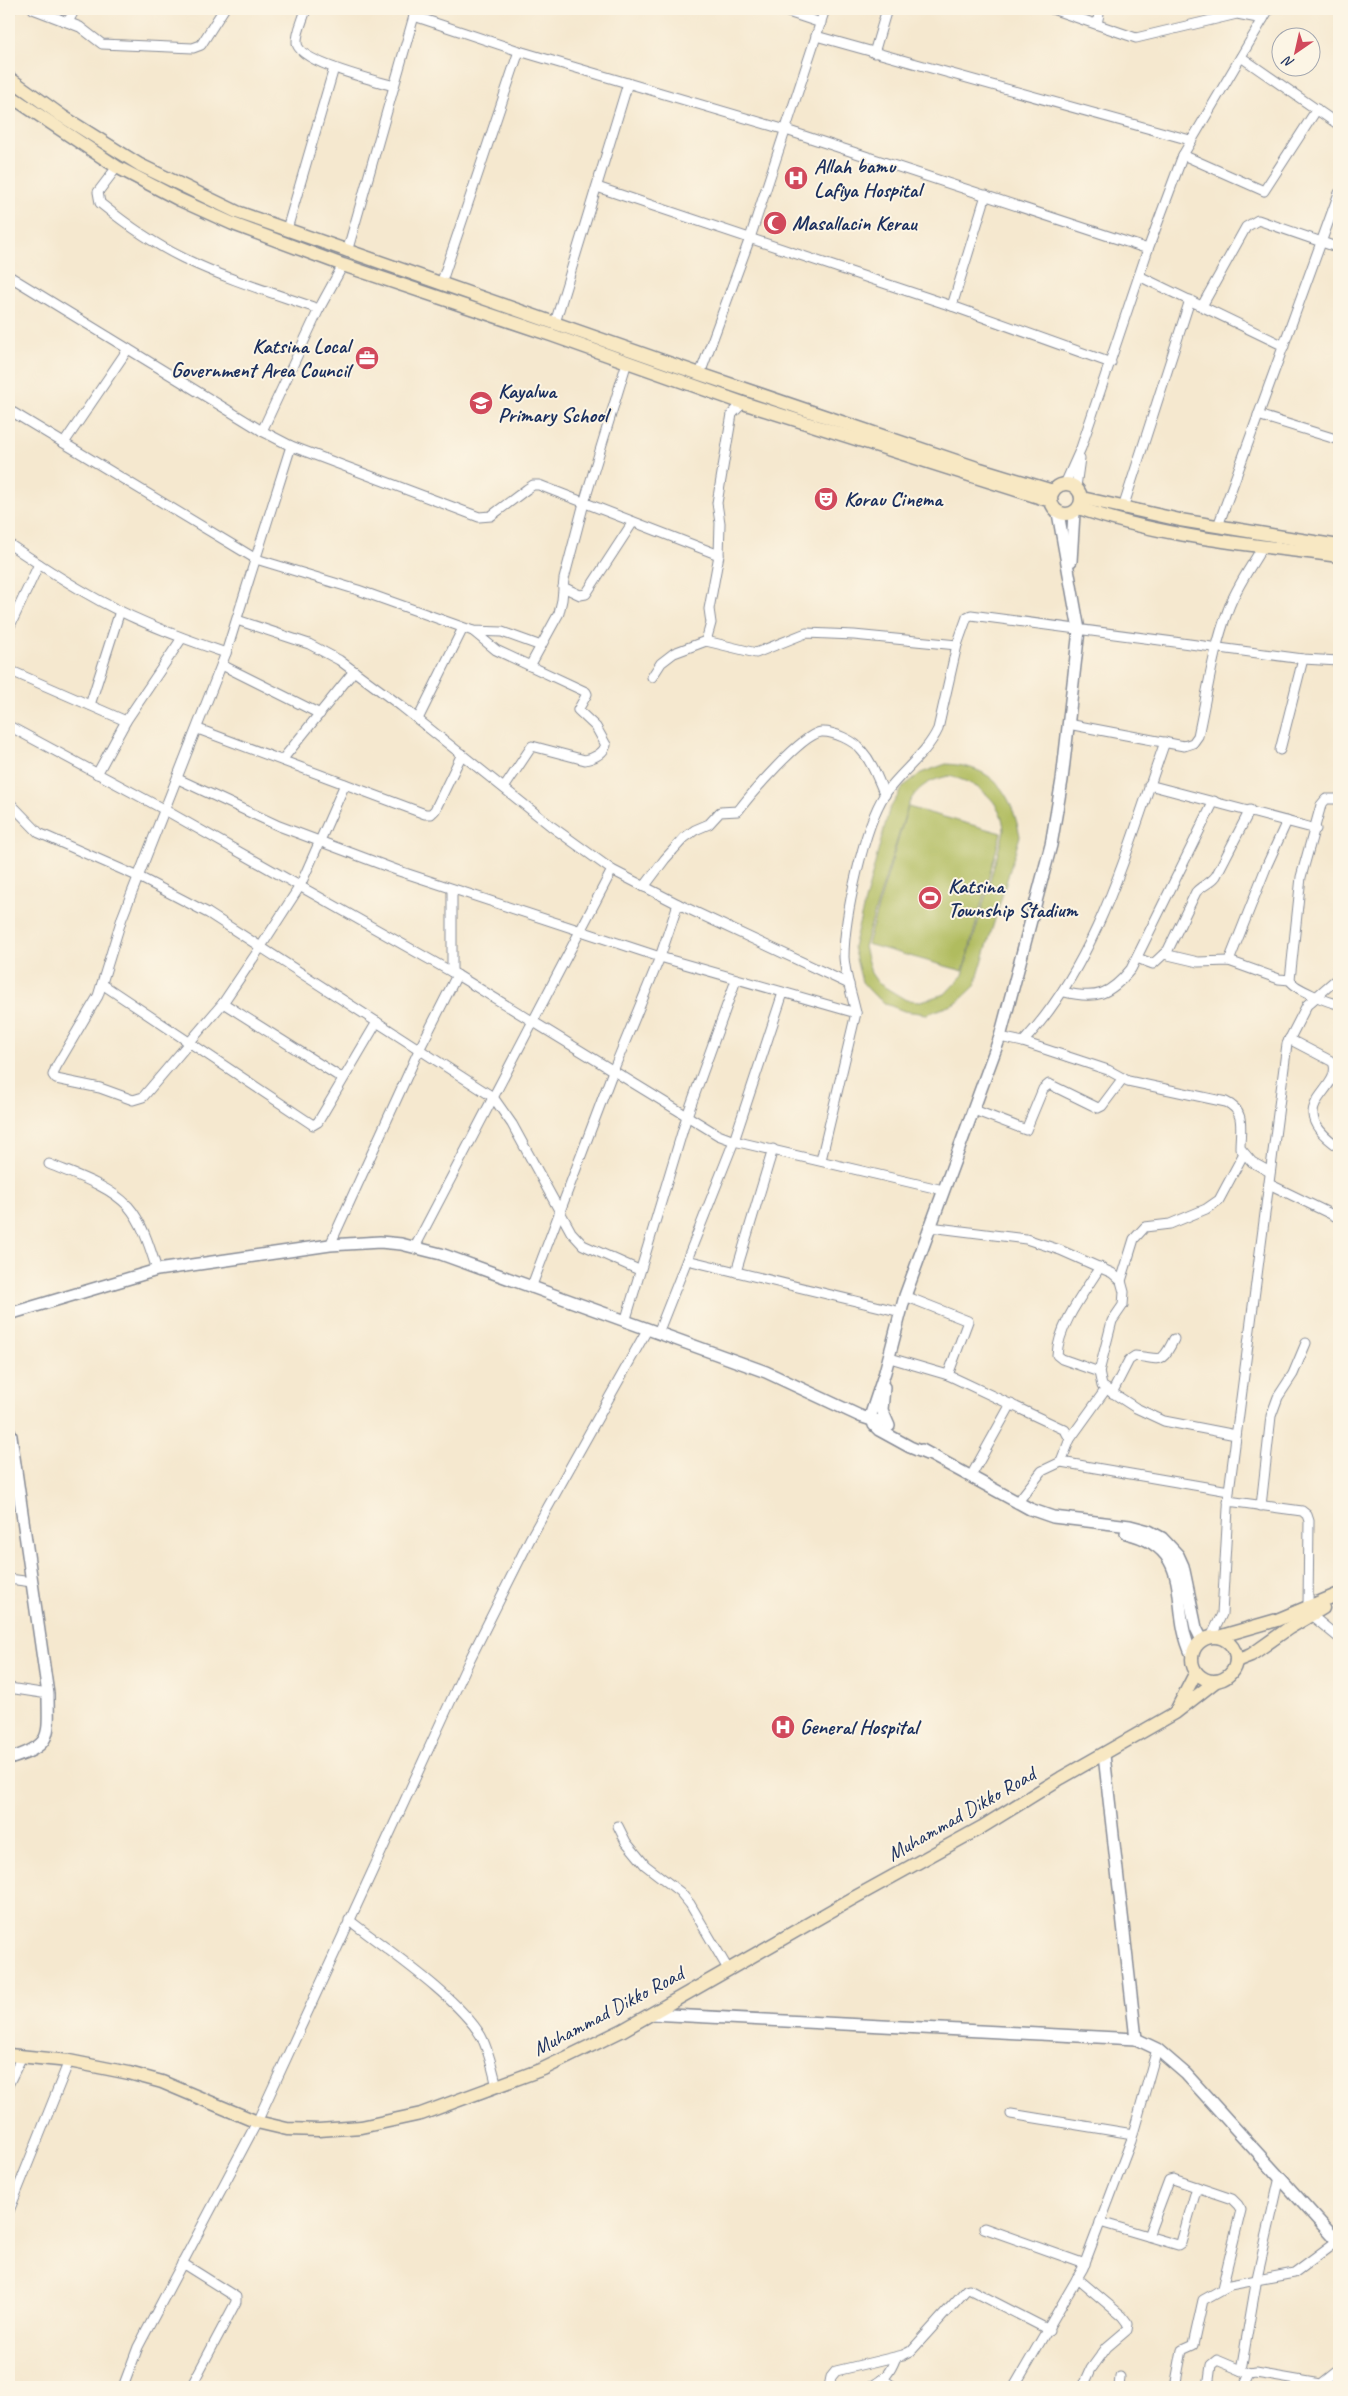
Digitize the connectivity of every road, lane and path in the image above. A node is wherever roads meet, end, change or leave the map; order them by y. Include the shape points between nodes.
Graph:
1 (12, 9) edge
2 (33, 9) edge
3 (75, 9) edge
4 (224, 9) edge
5 (306, 9) edge
6 (780, 9) edge
7 (825, 9) edge
8 (887, 9) edge
9 (1052, 9) edge
10 (1100, 9) edge
11 (1269, 9) edge
12 (415, 12) edge
13 (9, 13) edge
14 (1263, 19) junction
15 (68, 22) junction
16 (821, 22) junction
17 (1096, 24) junction
18 (816, 36) junction
19 (519, 51) junction
20 (874, 53) junction
21 (1241, 57) junction
22 (334, 68) junction
23 (11, 83) edge
24 (628, 83) junction
25 (394, 86) junction
26 (9, 94) edge
27 (1317, 109) junction
28 (1339, 124) edge
29 (786, 130) junction
30 (1190, 140) junction
31 (1183, 155) junction
32 (117, 167) junction
33 (596, 187) junction
34 (1339, 193) edge
35 (986, 195) junction
36 (287, 229) junction
37 (750, 238) junction
38 (1321, 242) junction
39 (1148, 248) junction
40 (1339, 248) edge
41 (347, 252) junction
42 (343, 265) junction
43 (9, 276) edge
44 (1139, 276) junction
45 (441, 284) junction
46 (1190, 300) junction
47 (952, 306) junction
48 (1202, 306) junction
49 (319, 309) junction
50 (556, 323) junction
51 (1284, 346) junction
52 (128, 349) junction
53 (627, 362) junction
54 (1111, 363) junction
55 (700, 374) junction
56 (742, 403) junction
57 (9, 410) edge
58 (1258, 415) junction
59 (262, 431) junction
60 (1339, 440) edge
61 (64, 443) junction
62 (291, 446) junction
63 (1069, 497) junction
64 (584, 503) junction
65 (1123, 508) junction
66 (1058, 513) joint
67 (633, 522) junction
68 (1218, 526) junction
69 (9, 544) edge
70 (1263, 546) junction
71 (1339, 546) edge
72 (719, 555) junction
73 (1339, 556) edge
74 (256, 559) junction
75 (39, 564) junction
76 (1069, 570) junction
77 (563, 587) junction
78 (120, 611) junction
79 (11, 618) edge
80 (237, 620) junction
81 (9, 628) edge
82 (463, 628) junction
83 (1079, 630) junction
84 (473, 631) junction
85 (182, 638) junction
86 (706, 641) junction
87 (957, 645) junction
88 (542, 646) junction
89 (1217, 646) junction
90 (226, 653) junction
91 (1303, 659) junction
92 (1339, 661) edge
93 (222, 665) junction
94 (530, 666) junction
95 (9, 670) edge
96 (354, 671) junction
97 (652, 677) dead end
98 (90, 705) junction
99 (320, 714) junction
100 (418, 719) junction
101 (126, 721) junction
102 (1068, 724) junction
103 (9, 726) edge
104 (198, 729) junction
105 (1165, 742) junction
106 (1280, 750) dead end
107 (462, 754) junction
108 (282, 760) junction
109 (97, 774) junction
110 (178, 779) junction
111 (346, 784) junction
112 (1149, 785) junction
113 (504, 788) junction
114 (884, 796) junction
115 (1339, 799) edge
116 (1214, 801) junction
117 (9, 802) edge
118 (165, 810) junction
119 (1250, 810) junction
120 (1286, 821) junction
121 (1316, 829) junction
122 (320, 841) junction
123 (612, 870) junction
124 (139, 877) junction
125 (300, 886) junction
126 (644, 887) junction
127 (452, 889) junction
128 (678, 904) junction
129 (581, 933) junction
130 (260, 948) junction
131 (1164, 954) junction
132 (660, 958) junction
133 (1137, 958) junction
134 (1229, 961) junction
135 (454, 973) junction
136 (1339, 977) edge
137 (736, 980) junction
138 (1290, 980) junction
139 (102, 984) junction
140 (849, 984) junction
141 (1064, 992) junction
142 (783, 994) junction
143 (1317, 996) junction
144 (224, 1003) junction
145 (1339, 1004) edge
146 (856, 1013) junction
147 (377, 1022) junction
148 (533, 1022) junction
149 (1000, 1037) junction
150 (1289, 1039) junction
151 (191, 1042) junction
152 (1023, 1042) junction
153 (419, 1050) junction
154 (1338, 1070) edge
155 (613, 1071) junction
156 (344, 1076) junction
157 (1123, 1078) junction
158 (493, 1097) junction
159 (974, 1110) junction
160 (687, 1116) junction
161 (734, 1141) junction
162 (1339, 1147) edge
163 (773, 1149) junction
164 (1243, 1155) junction
165 (821, 1160) junction
166 (49, 1164) dead end
167 (1270, 1172) junction
168 (1269, 1184) junction
169 (943, 1190) junction
170 (560, 1209) junction
171 (1339, 1218) edge
172 (930, 1227) junction
173 (330, 1245) junction
174 (415, 1247) junction
175 (687, 1260) junction
176 (1100, 1267) junction
177 (156, 1270) junction
178 (639, 1270) junction
179 (736, 1272) junction
180 (1121, 1281) junction
181 (531, 1288) junction
182 (905, 1296) junction
183 (12, 1312) edge
184 (901, 1312) junction
185 (625, 1322) junction
186 (646, 1330) junction
187 (658, 1333) junction
188 (1174, 1339) dead end
189 (1306, 1343) dead end
190 (890, 1358) junction
191 (886, 1372) junction
192 (1099, 1372) junction
193 (948, 1375) junction
194 (1109, 1391) junction
195 (1011, 1404) junction
196 (872, 1420) junction
197 (885, 1421) junction
198 (9, 1432) edge
199 (1236, 1436) junction
200 (1070, 1439) junction
201 (927, 1454) junction
202 (1061, 1462) junction
203 (971, 1476) junction
204 (1229, 1491) junction
205 (1228, 1501) junction
206 (1017, 1502) junction
207 (1261, 1506) junction
208 (1091, 1523) junction
209 (9, 1579) edge
210 (32, 1582) junction
211 (1339, 1594) edge
212 (1339, 1598) edge
213 (1309, 1610) junction
214 (1210, 1638) junction
215 (1339, 1638) edge
216 (1192, 1655) junction
217 (1236, 1661) junction
218 (1196, 1672) junction
219 (1216, 1681) junction
220 (9, 1688) edge
221 (48, 1694) junction
222 (1174, 1713) junction
223 (1104, 1755) junction
224 (9, 1759) edge
225 (618, 1826) dead end
226 (349, 1920) junction
227 (728, 1969) junction
228 (652, 2014) junction
229 (1136, 2039) junction
230 (1156, 2049) junction
231 (9, 2055) edge
232 (22, 2056) junction
233 (69, 2061) junction
234 (9, 2083) edge
235 (498, 2087) junction
236 (1011, 2114) dead end
237 (257, 2122) junction
238 (1133, 2134) junction
239 (1280, 2176) junction
240 (1197, 2187) junction
241 (9, 2211) edge
242 (1100, 2222) junction
243 (984, 2228) dead end
244 (1148, 2236) junction
245 (1338, 2242) edge
246 (182, 2263) junction
247 (1085, 2264) junction
248 (1077, 2278) junction
249 (1257, 2278) junction
250 (1222, 2288) junction
251 (1049, 2330) junction
252 (896, 2357) junction
253 (1339, 2369) edge
254 (1246, 2372) junction
255 (1120, 2377) dead end
256 (884, 2380) junction
257 (193, 2383) dead end
258 (1328, 2383) edge
259 (123, 2387) edge
260 (829, 2387) edge
261 (870, 2387) edge
262 (894, 2387) edge
263 (1014, 2387) edge
264 (1083, 2387) edge
265 (1119, 2387) edge
266 (1174, 2387) edge
267 (1208, 2387) edge
268 (1244, 2387) edge

1 - 13 street
2 - 15 street
3 - 15 street
4 - 15 street via 201,45 193,48 102,44
5 - 22 street via 296,42 298,48
6 - 16 street
7 - 16 street
8 - 20 street
9 - 17 street
10 - 17 street
11 - 14 street
12 - 19 street
12 - 25 street
14 - 17 street via 1237,14 1136,38
14 - 21 street
16 - 18 street
18 - 20 street
18 - 29 street
19 - 24 street
19 - 45 street
20 - 30 street
21 - 27 street
21 - 30 street
22 - 25 street
22 - 36 street
23 - 36 main road via 140,165 213,201
24 - 29 street
24 - 33 street
25 - 41 street
26 - 32 main road
27 - 28 street
27 - 31 street via 1264,191
29 - 35 street
29 - 37 street
30 - 31 street
31 - 39 street
32 - 42 main road via 208,213
32 - 49 street via 98,192 100,204 115,215 182,258
33 - 37 street
33 - 50 street
34 - 38 street
35 - 39 street
35 - 47 street
36 - 41 main road
37 - 47 street
37 - 55 street
38 - 40 street
38 - 48 street via 1258,220 1252,222 1246,226
38 - 51 street
39 - 44 street
41 - 45 main road
42 - 49 street
42 - 53 main road
43 - 52 street
44 - 46 street
44 - 54 street
45 - 50 main road
46 - 48 street
46 - 65 street
47 - 54 street
48 - 51 street
49 - 59 street
50 - 55 main road
51 - 58 street
52 - 59 street
52 - 61 street
53 - 56 main road
53 - 64 street
54 - 63 street via 1081,448
55 - 63 main road
56 - 63 main road
56 - 72 street via 732,414 718,503
57 - 61 street
58 - 60 street
58 - 68 street
59 - 62 street
61 - 74 street
62 - 64 street via 479,517 492,516 533,485
62 - 74 street
63 - 65 main road
63 - 66 main road
63 - 70 main road via 1109,518
63 - 76 street
64 - 67 street
64 - 77 street
65 - 68 main road
66 - 76 street
67 - 72 street
67 - 77 street via 586,594 580,595
68 - 71 main road
69 - 75 street
70 - 73 main road
70 - 89 street via 1236,592
72 - 86 street via 708,609 711,623
74 - 80 street
74 - 82 street via 358,590
75 - 78 street
75 - 79 street
76 - 83 street
77 - 88 street via 559,613
78 - 85 street
78 - 98 street
79 - 81 street
80 - 90 street
80 - 96 street via 309,644
82 - 84 street
82 - 100 street
83 - 87 street via 971,615
83 - 89 street
83 - 102 street
84 - 88 street via 502,632
84 - 94 street via 496,650
85 - 90 street
85 - 101 street
86 - 87 street via 756,653 806,634
86 - 97 street via 674,653 661,663
87 - 114 street via 933,741
88 - 94 street
89 - 91 street
89 - 105 street via 1198,736 1193,743 1184,746
90 - 93 street
91 - 92 street
91 - 106 street
93 - 99 street
93 - 104 street
94 - 113 street via 586,692 578,710 596,727 606,745 600,754 585,760 532,746
95 - 98 street
96 - 99 street
96 - 100 street
98 - 101 street
99 - 108 street
100 - 107 street
101 - 109 street
102 - 105 street
102 - 149 street via 1051,845
103 - 109 street
104 - 108 street
104 - 110 street
105 - 112 street
107 - 111 street via 431,814
107 - 113 street
108 - 111 street
109 - 118 street
110 - 118 street
110 - 122 street via 279,826
111 - 122 street
112 - 116 street
112 - 141 street via 1109,897
113 - 123 street
114 - 126 street via 862,750 837,736 822,732 816,734 765,778 738,811 720,812 709,824 684,838
114 - 140 street via 866,839 846,921 844,958
115 - 121 street via 1322,801
116 - 119 street
116 - 133 street
117 - 124 street via 39,833
118 - 124 street
118 - 125 street
119 - 120 street
119 - 131 street via 1216,876 1196,892
120 - 121 street
120 - 134 street
121 - 138 street via 1301,877
122 - 125 street
122 - 127 street
123 - 126 street
123 - 129 street
124 - 130 street via 208,913
124 - 139 street via 122,918
125 - 130 street
125 - 135 street
126 - 128 street
127 - 129 street
127 - 135 street
128 - 132 street
128 - 140 street
129 - 132 street
129 - 148 street
130 - 144 street
130 - 147 street
131 - 133 street via 1150,965
131 - 134 street via 1198,962
132 - 137 street
132 - 155 street
133 - 141 street via 1120,983 1108,993 1089,996
134 - 138 street
135 - 148 street
135 - 153 street
136 - 143 street
137 - 142 street
137 - 160 street
138 - 143 street
139 - 151 street
139 - 151 street via 91,1010 56,1067 53,1076 56,1079 139,1100
140 - 146 street
141 - 152 street
142 - 146 street
142 - 161 street
143 - 145 street
143 - 150 street via 1307,1005
144 - 151 street
144 - 156 street via 340,1077
146 - 165 street
147 - 153 street
147 - 156 street
148 - 155 street
148 - 158 street
149 - 152 street
149 - 159 street
150 - 154 street via 1333,1062
150 - 167 street
151 - 156 street via 313,1125 318,1122
152 - 157 street
153 - 158 street
153 - 173 street
154 - 162 street via 1318,1096 1313,1113 1315,1126
155 - 160 street
155 - 170 street
157 - 159 street via 1098,1108 1049,1084 1026,1130
157 - 164 street via 1236,1106 1240,1113
158 - 170 street
158 - 174 street
159 - 169 street
160 - 161 street
160 - 178 street
161 - 163 street
161 - 175 street
163 - 165 street
163 - 179 street
164 - 167 street
164 - 180 street via 1219,1200 1206,1210 1170,1224 1145,1228 1134,1239
165 - 169 street
166 - 177 street via 112,1193 128,1207 148,1241
167 - 168 street
168 - 171 street
168 - 199 street
169 - 172 street
170 - 178 street via 571,1232 583,1245
170 - 181 street
172 - 176 street via 1026,1240
172 - 182 street
173 - 174 street via 380,1242
173 - 177 street
174 - 181 street
175 - 179 street
175 - 187 street
176 - 180 street
176 - 192 street via 1073,1310 1057,1346 1057,1355 1062,1359
177 - 183 street
178 - 185 street
179 - 184 street
180 - 192 street via 1123,1305 1112,1320
181 - 185 street
182 - 184 street
182 - 193 street via 968,1321
184 - 190 street
185 - 186 street
186 - 187 street
186 - 226 street via 530,1539 470,1659
187 - 196 street via 766,1372
188 - 194 street via 1162,1359 1157,1361 1135,1356 1129,1360
189 - 207 street via 1271,1416
190 - 191 street
190 - 193 street
191 - 196 street via 873,1406
191 - 197 street via 882,1410
192 - 194 street via 1099,1379
193 - 195 street
194 - 199 street via 1164,1422
194 - 200 street
195 - 200 street via 1065,1430
195 - 203 street
196 - 197 street
196 - 201 street via 879,1430
197 - 201 street
198 - 210 street
199 - 204 street
200 - 202 street
201 - 203 street
202 - 204 street
202 - 206 street via 1042,1471
203 - 206 street
204 - 205 street
205 - 207 street
205 - 214 street via 1222,1614
206 - 208 street via 1053,1517
207 - 213 street via 1302,1511 1307,1515
208 - 214 street via 1149,1531 1169,1544 1183,1566 1196,1628
208 - 216 street via 1140,1537 1169,1558 1175,1571 1183,1632
209 - 210 street
210 - 221 street
211 - 213 main road
212 - 213 main road
213 - 214 main road
213 - 215 street
213 - 217 main road via 1251,1655
214 - 216 main road via 1194,1648
214 - 217 main road via 1230,1645
216 - 218 main road
217 - 219 main road via 1227,1677
218 - 219 main road via 1201,1677
218 - 222 main road
219 - 222 main road, Muhammad Dikko Road
220 - 221 street
221 - 224 street via 48,1732 42,1743 32,1752
222 - 223 main road, Muhammad Dikko Road
223 - 227 main road, Muhammad Dikko Road
223 - 229 street
225 - 227 street via 644,1865 680,1892 690,1904
226 - 235 street via 463,2014 480,2036
226 - 237 street
227 - 228 main road, Muhammad Dikko Road
228 - 229 street
228 - 235 main road, Muhammad Dikko Road via 559,2061
229 - 230 street
230 - 238 street
230 - 239 street via 1186,2074
231 - 232 main road, Muhammad Dikko Road
232 - 233 main road, Muhammad Dikko Road
232 - 234 street
233 - 237 main road, Muhammad Dikko Road via 162,2082
233 - 241 street
235 - 237 main road, Muhammad Dikko Road via 421,2114 361,2128 287,2129
236 - 238 street
237 - 246 street
238 - 242 street
239 - 245 street
239 - 249 street
240 - 244 street via 1169,2180
240 - 244 street via 1181,2243 1174,2246
240 - 250 street via 1232,2200 1241,2210
242 - 244 street
242 - 247 street
243 - 247 street
245 - 249 street via 1294,2273
246 - 257 street via 236,2297
246 - 259 street via 138,2347
247 - 248 street
248 - 251 street
248 - 264 street via 1128,2324 1127,2330 1097,2359
249 - 250 street
249 - 254 street
250 - 266 street via 1203,2300 1193,2345 1182,2350
251 - 252 street via 969,2289 911,2351
251 - 263 street
252 - 256 street
252 - 260 street via 836,2370
253 - 258 street
254 - 258 street
254 - 267 street via 1217,2360
254 - 268 street
255 - 265 street
256 - 261 street
256 - 262 street

